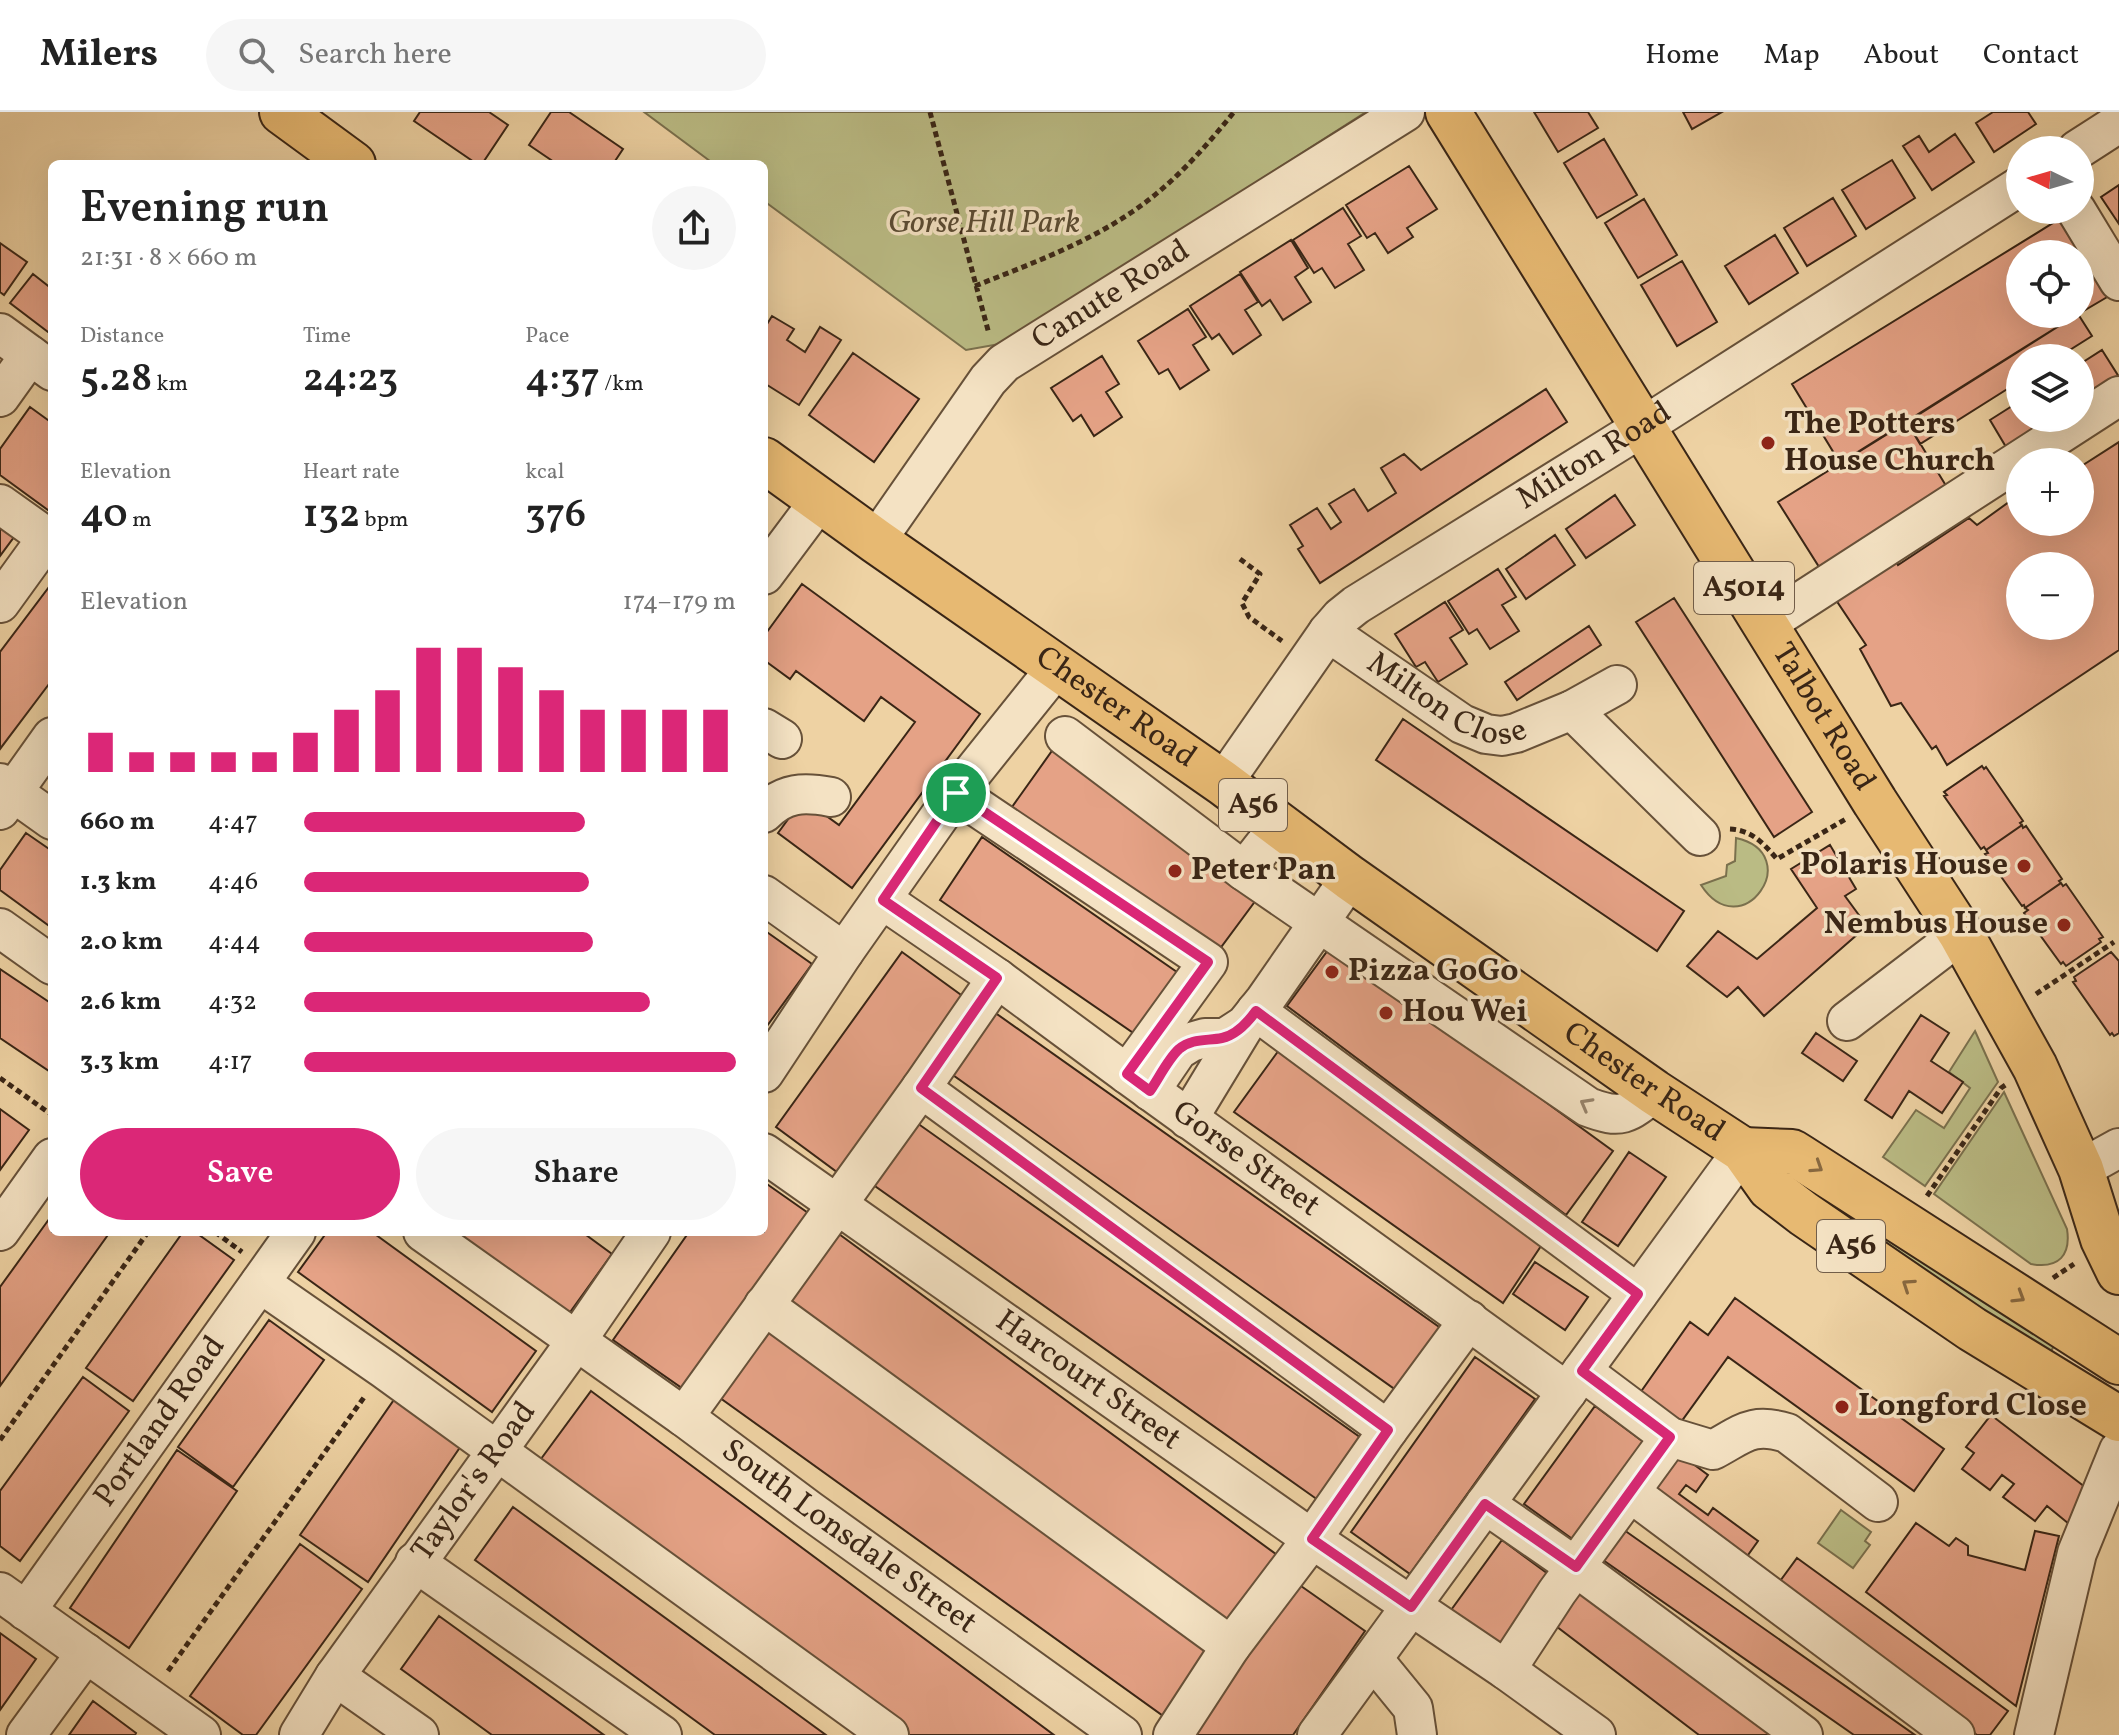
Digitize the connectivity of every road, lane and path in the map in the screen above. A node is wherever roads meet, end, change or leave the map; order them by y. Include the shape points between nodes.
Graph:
1 (282, 112) edge
2 (930, 112) edge
3 (1234, 112) edge
4 (1405, 112) edge
5 (1448, 112) edge
6 (2119, 123) edge
7 (2094, 139) edge
8 (333, 158) edge
9 (2006, 195) edge
10 (2084, 224) edge
11 (2119, 281) edge
12 (975, 286) junction
13 (27, 353) edge
14 (1004, 363) junction
15 (2119, 396) edge
16 (0, 397) edge
17 (1644, 426) junction
18 (768, 463) edge
19 (820, 500) junction
20 (0, 504) edge
21 (48, 538) edge
22 (48, 540) edge
23 (876, 541) junction
24 (1240, 559) dead end
25 (768, 570) edge
26 (0, 603) edge
27 (1766, 624) junction
28 (1318, 646) junction
29 (1057, 667) junction
30 (1617, 685) dead end
31 (1572, 710) junction
32 (1065, 736) dead end
33 (48, 742) edge
34 (1223, 783) junction
35 (956, 793) junction
36 (4, 795) edge
37 (831, 797) dead end
38 (1875, 802) junction
39 (768, 810) edge
40 (48, 818) edge
41 (1280, 825) junction
42 (1700, 836) joint
43 (1244, 871) junction
44 (1350, 878) junction
45 (768, 898) edge
46 (883, 900) junction
47 (1319, 921) junction
48 (0, 928) edge
49 (1961, 934) junction
50 (2114, 942) dead end
51 (844, 952) junction
52 (48, 962) edge
53 (997, 978) junction
54 (2005, 1015) junction
55 (1251, 1018) junction
56 (1847, 1021) dead end
57 (769, 1055) edge
58 (2035, 1067) junction
59 (0, 1078) edge
60 (1139, 1083) junction
61 (921, 1088) junction
62 (1654, 1092) junction
63 (48, 1112) edge
64 (1188, 1119) junction
65 (2119, 1148) edge
66 (1743, 1150) junction
67 (768, 1156) edge
68 (48, 1164) edge
69 (2081, 1169) junction
70 (837, 1205) junction
71 (2119, 1213) edge
72 (1906, 1226) junction
73 (0, 1231) edge
74 (145, 1236) edge
75 (293, 1236) edge
76 (429, 1236) edge
77 (634, 1238) edge
78 (2119, 1272) edge
79 (260, 1283) junction
80 (1638, 1294) junction
81 (764, 1305) junction
82 (1469, 1320) junction
83 (577, 1340) junction
84 (2119, 1362) edge
85 (384, 1369) junction
86 (1575, 1381) junction
87 (684, 1417) junction
88 (2119, 1419) edge
89 (1388, 1430) junction
90 (1670, 1437) junction
91 (0, 1440) edge
92 (497, 1450) junction
93 (2119, 1450) edge
94 (1631, 1493) junction
95 (1878, 1502) dead end
96 (1485, 1504) junction
97 (1312, 1539) junction
98 (415, 1562) junction
99 (1576, 1567) junction
100 (13, 1602) edge
101 (1411, 1607) junction
102 (1231, 1646) junction
103 (86, 1653) junction
104 (1373, 1659) junction
105 (1506, 1670) junction
106 (335, 1676) junction
107 (149, 1698) junction
108 (26, 1735) edge
109 (201, 1735) edge
110 (299, 1735) edge
111 (419, 1735) edge
112 (662, 1735) edge
113 (889, 1735) edge
114 (1122, 1735) edge
115 (1173, 1735) edge
116 (1317, 1735) edge
117 (1417, 1735) edge
118 (1596, 1735) edge
119 (1803, 1735) edge
120 (1955, 1735) edge
121 (2034, 1735) edge

1 - 8 main road
2 - 12 path
3 - 12 path via 1178,175 1132,212
4 - 14 street, Canute Road
5 - 17 main road, Talbot Road / A5014
6 - 7 street
9 - 17 street, Milton Road
10 - 11 street
12 - 14 path via 994,349
13 - 16 street
14 - 23 street, Canute Road
15 - 27 street
17 - 27 main road, Talbot Road / A5014
17 - 28 street, Milton Road via 1356,605
18 - 19 main road, Chester Road / A56
19 - 23 main road, Chester Road / A56
19 - 25 street
20 - 21 street
22 - 26 street
23 - 29 main road, Chester Road / A56
24 - 28 path via 1260,574 1242,603 1249,617
27 - 38 main road, Talbot Road / A5014
28 - 31 street, Milton Close via 1486,734 1516,733
28 - 34 street, Milton Road
29 - 34 main road, Chester Road / A56
29 - 35 street
30 - 31 street, Milton Close
31 - 42 street, Milton Close
32 - 43 street
33 - 36 street
34 - 41 main road, Chester Road / A56
35 - 46 street
35 - 60 street via 1208,962
36 - 40 street
37 - 39 street via 795,794
38 - 42 path via 1777,859 1754,835 1739,829 1720,828
38 - 49 main road, Talbot Road / A5014
41 - 43 street
41 - 44 main road, Chester Road / A56
43 - 47 street
44 - 47 street
44 - 62 main road, Chester Road / A56
45 - 51 street
46 - 51 street
46 - 53 street, Gorse Street
47 - 55 street
62 -> 47 street via 1632,1111 1610,1115 1588,1107
48 - 52 street
49 - 54 main road, Talbot Road / A5014
49 - 56 street
50 - 54 path
51 - 57 street
53 - 60 street, Gorse Street
53 - 61 street
54 - 58 main road, Talbot Road / A5014
55 - 60 street via 1225,1038 1191,1042
55 - 64 street
55 - 80 street
58 - 69 main road, Talbot Road / A5014
58 - 72 path via 2001,1088
59 - 63 path
60 - 64 street, Gorse Street
61 - 70 street
61 - 89 street
62 - 66 main road, Chester Road / A56
64 - 82 street, Gorse Street
65 - 69 street
66 -> 72 main road, Chester Road / A56 via 1792,1152
66 - 80 street
88 -> 66 main road, Chester Road / A56 via 1972,1329 1775,1194
67 - 70 street, Harcourt Street
68 - 73 street
69 - 71 main road, Talbot Road / A5014
69 - 78 main road, Talbot Road / A5014
70 - 81 street
70 - 97 street, Harcourt Street
72 -> 84 main road, Chester Road / A56
74 - 91 path
75 - 79 street, Portland Road
76 - 83 street, South Lonsdale Street
77 - 83 street, Taylor's Road
79 - 85 street
79 - 100 street, Portland Road
80 - 86 street
81 - 87 street
81 - 102 street
82 - 86 street, Gorse Street
82 - 89 street
83 - 87 street, South Lonsdale Street
83 - 92 street, Taylor's Road
85 - 92 street
85 - 107 path
86 - 90 street
86 - 96 street
87 - 114 street, South Lonsdale Street
89 - 97 street
90 - 94 street
90 - 95 street via 1713,1450 1757,1428 1787,1433
92 - 98 street, Taylor's Road
92 - 113 street
93 - 121 street via 2077,1553
94 - 99 street
94 - 120 street
96 - 99 street
96 - 101 street
97 - 101 street, Harcourt Street
97 - 102 street
98 - 106 street, Taylor's Road
98 - 112 street
99 - 105 street
99 - 119 street
100 - 103 street
101 - 104 street
101 - 105 street, Harcourt Street
102 - 115 street
103 - 107 street
103 - 108 street
104 - 116 street
104 - 117 street via 1413,1708
105 - 118 street, Harcourt Street
106 - 110 street, Taylor's Road
106 - 111 street
107 - 109 street

